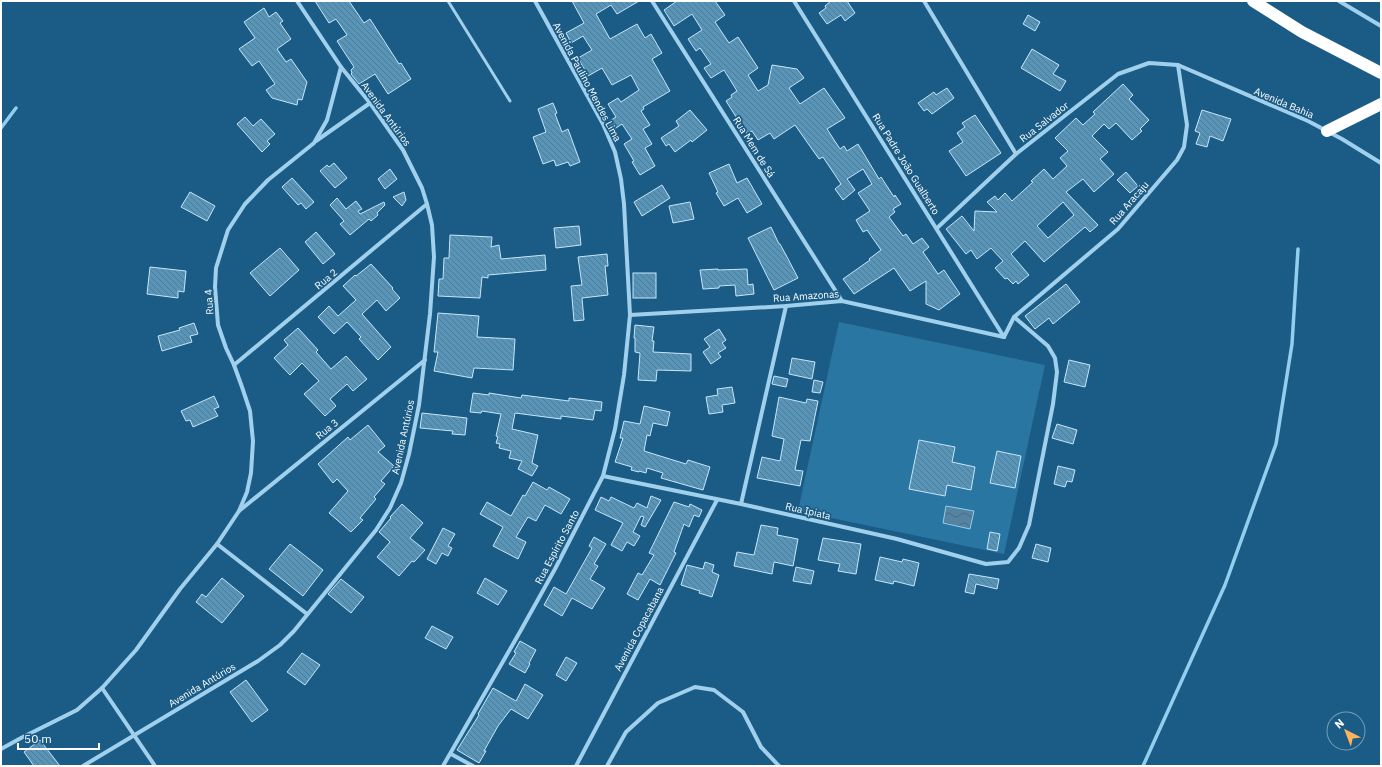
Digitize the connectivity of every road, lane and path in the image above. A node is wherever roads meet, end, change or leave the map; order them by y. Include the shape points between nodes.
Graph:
1 (297, 1) edge
2 (448, 1) edge
3 (535, 1) edge
4 (652, 1) edge
5 (794, 1) edge
6 (924, 1) edge
7 (1253, 1) edge
8 (1339, 1) edge
9 (1381, 26) edge
10 (1178, 65) junction
11 (341, 67) junction
12 (1381, 73) edge
13 (510, 101) dead end
14 (370, 103) junction
15 (1381, 104) edge
16 (1327, 132) junction
17 (314, 143) junction
18 (1016, 154) junction
19 (1381, 163) edge
20 (427, 204) junction
21 (937, 228) junction
22 (842, 301) junction
23 (786, 306) junction
24 (630, 315) junction
25 (1014, 316) junction
26 (1004, 336) junction
27 (424, 360) junction
28 (234, 365) junction
29 (603, 476) junction
30 (247, 492) joint
31 (717, 500) junction
32 (742, 504) junction
33 (239, 511) junction
34 (217, 544) junction
35 (307, 614) junction
36 (102, 688) junction
37 (134, 735) junction
38 (1, 749) edge
39 (451, 754) junction
40 (83, 766) edge
41 (155, 766) edge
42 (443, 766) edge
43 (473, 766) edge
44 (576, 766) edge
45 (607, 766) edge
46 (779, 766) edge

1 - 11 street, Avenida Antúrios
2 - 13 lane
3 - 24 street, Avenida Paulino Mendes Lima via 603,124 614,152 624,204
4 - 22 street, Rua Mem de Sá
5 - 21 street, Rua Padre João Gualberto
6 - 18 street
7 - 12 highway via 1302,32
8 - 9 street
10 - 16 street, Avenida Bahia
10 - 18 street, Rua Salvador via 1150,63 1118,74
10 - 25 street, Rua Aracaju via 1187,126 1184,147 1177,160 1118,229
11 - 14 street, Avenida Antúrios
11 - 17 street, Rua 4 via 327,120
14 - 17 street, Rua 4
14 - 20 street, Avenida Antúrios via 403,150
15 - 16 highway
16 - 19 street, Avenida Bahia
17 - 28 street, Rua 4 via 268,180 245,204 228,230 216,268 215,287 218,325
18 - 21 street, Rua Salvador
20 - 27 street, Avenida Antúrios via 432,225 434,257
20 - 28 street, Rua 2
21 - 26 street, Rua Padre João Gualberto
22 - 23 street, Rua Amazonas
22 - 26 street, Rua Amazonas
23 - 24 street, Rua Amazonas
23 - 32 street
24 - 29 street, Rua Espírito Santo via 615,429
25 - 26 street, Rua Aracaju
25 - 32 street, Rua Ipiata via 1048,346 1055,358 1057,372 1030,525 1019,548 1008,562 986,564 897,539
27 - 33 street, Rua 3
27 - 35 street, Avenida Antúrios via 419,405 409,454 401,483 390,508 376,530
28 - 30 street, Rua 4 via 250,411 253,441
29 - 31 street, Rua Ipiata
29 - 39 street, Rua Espírito Santo via 548,582
30 - 33 street, Rua 3
31 - 32 street, Rua Ipiata
31 - 44 street, Avenida Copacabana
33 - 34 street, Rua 3
34 - 35 street
34 - 36 street, Rua 3 via 180,589 136,650
35 - 37 street, Avenida Antúrios via 280,645 258,661
36 - 37 street
36 - 38 street, Rua 3 via 77,710
37 - 40 street, Avenida Antúrios
37 - 41 street
39 - 42 street, Rua Espírito Santo
39 - 43 street
45 - 46 street via 626,732 658,703 695,687 714,690 743,712 762,747

